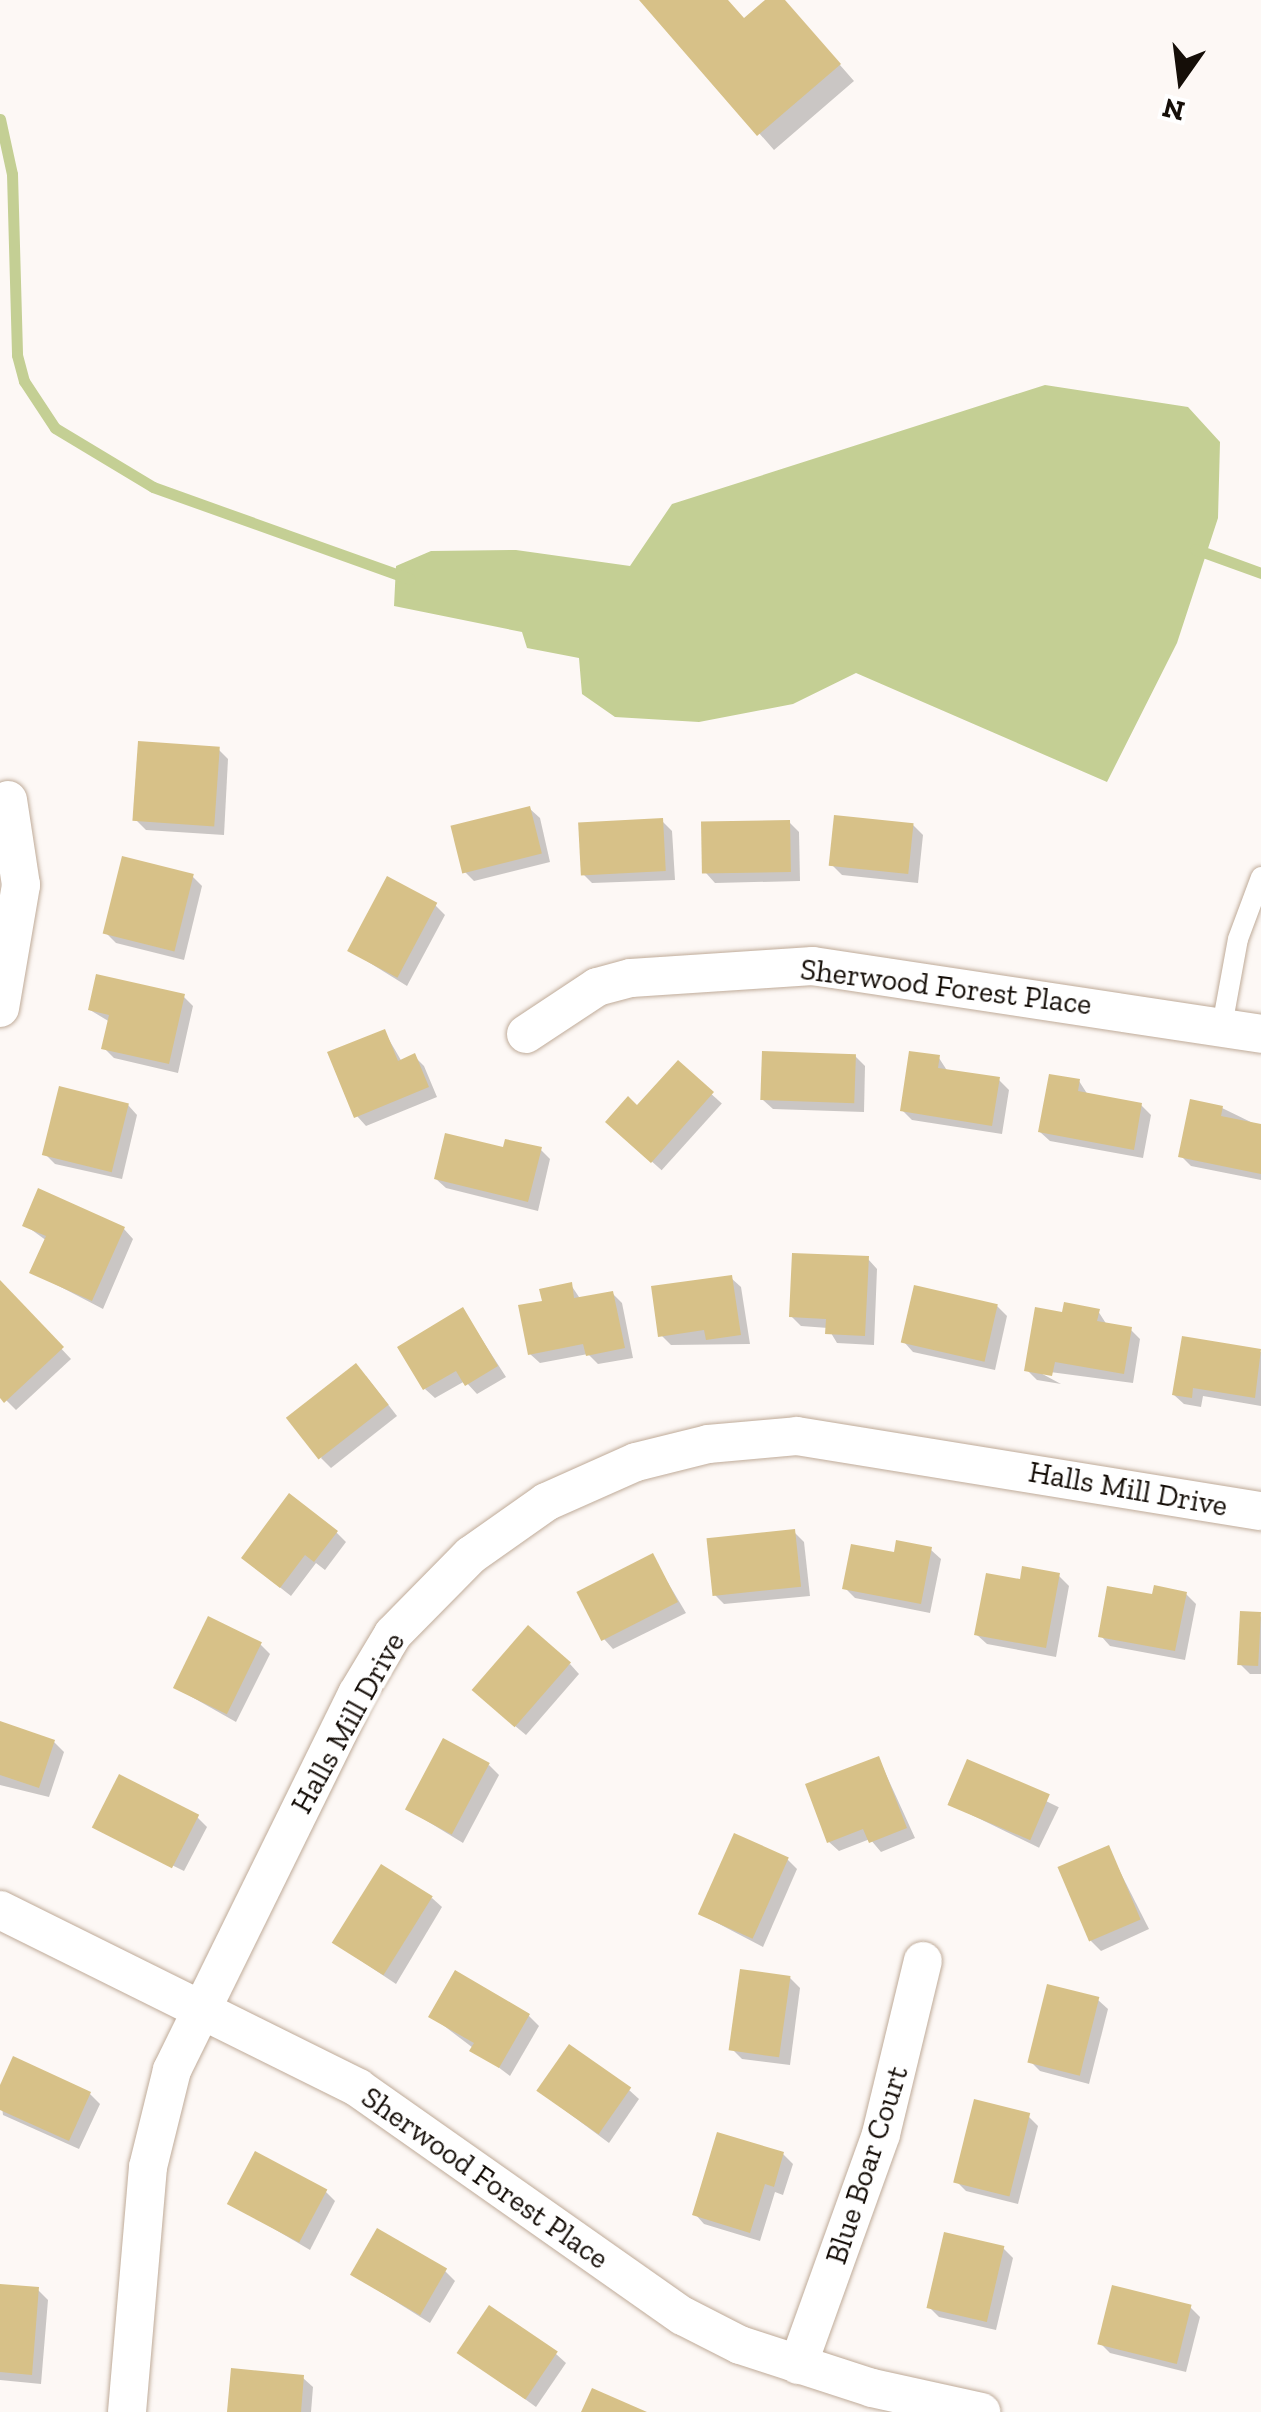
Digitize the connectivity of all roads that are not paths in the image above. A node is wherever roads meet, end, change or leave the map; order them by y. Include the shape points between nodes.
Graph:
1 (8, 800) dead end
2 (1261, 877) edge
3 (0, 1008) edge
4 (1222, 1026) junction
5 (526, 1034) dead end
6 (1261, 1034) edge
7 (1261, 1511) edge
8 (0, 1910) edge
9 (923, 1960) dead end
10 (198, 2010) junction
11 (798, 2366) junction
12 (126, 2412) edge
13 (980, 2412) edge

1 - 3 street via 21,885
2 - 4 lane via 1238,938
4 - 5 street, Sherwood Forest Place via 886,973 781,966 631,978 597,987
4 - 6 street, Sherwood Forest Place
7 - 10 street, Halls Mill Drive via 796,1436 708,1444 588,1481 471,1555 394,1634
8 - 10 street, Sherwood Forest Place
9 - 11 street, Blue Boar Court via 881,2134
10 - 11 street, Sherwood Forest Place via 358,2088 683,2316
10 - 12 street, Halls Mill Drive via 172,2070 148,2167
11 - 13 street, Sherwood Forest Place

